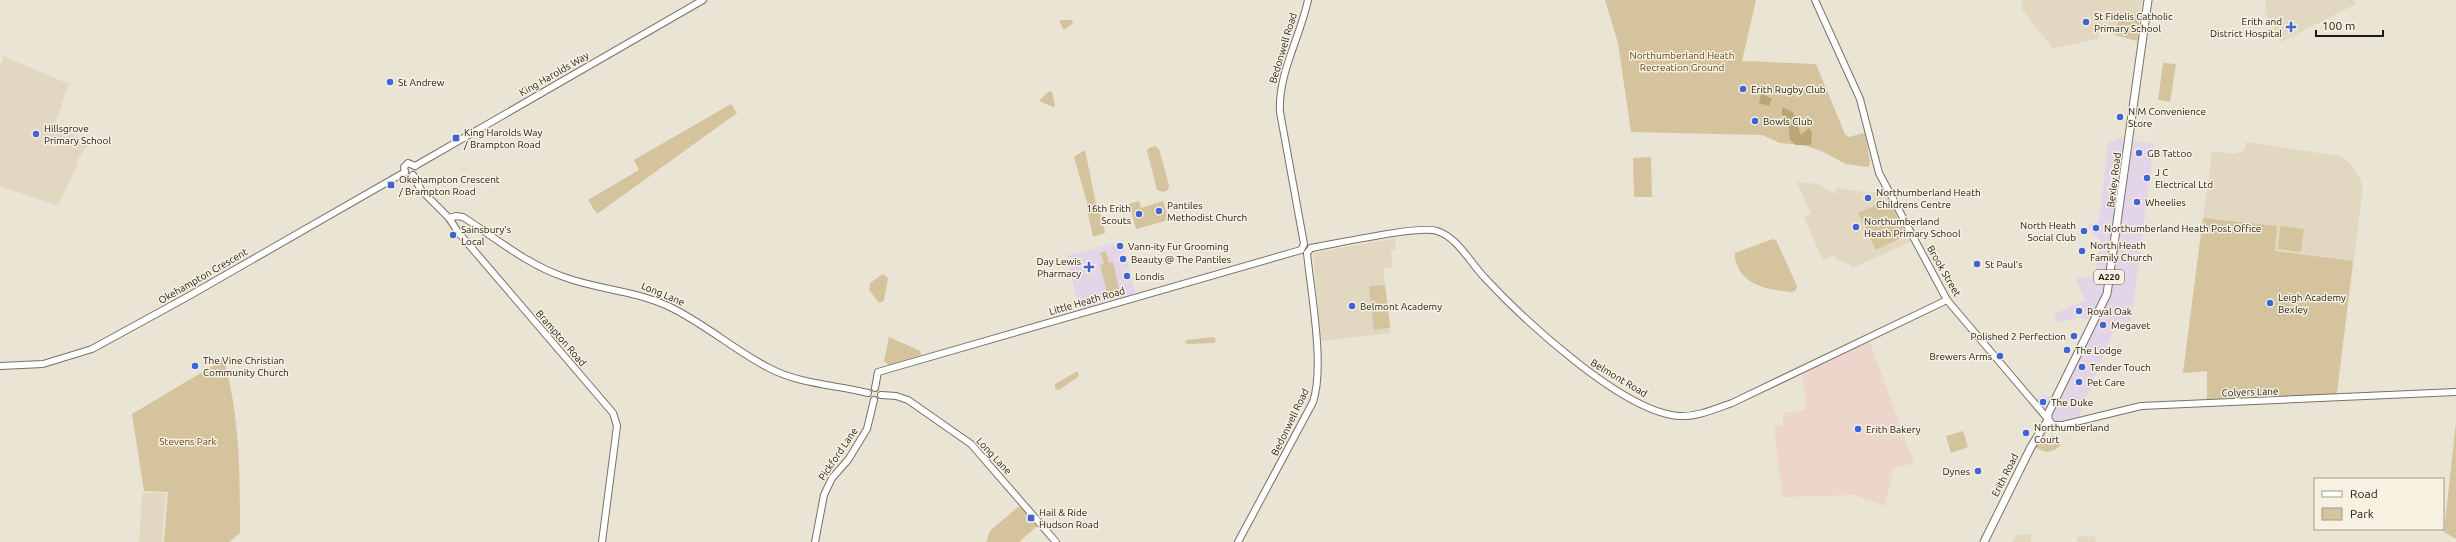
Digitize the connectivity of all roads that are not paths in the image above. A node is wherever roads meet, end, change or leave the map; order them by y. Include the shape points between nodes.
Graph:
1 (703, 0) edge
2 (1308, 0) edge
3 (1815, 0) edge
4 (2148, 0) edge
5 (415, 166) junction
6 (405, 172) junction
7 (413, 175) junction
8 (449, 218) junction
9 (1304, 244) junction
10 (1301, 250) junction
11 (1309, 251) junction
12 (1947, 300) junction
13 (0, 366) edge
14 (875, 388) junction
15 (2456, 392) edge
16 (868, 394) junction
17 (881, 395) junction
18 (874, 400) junction
19 (2048, 420) junction
20 (602, 542) edge
21 (815, 542) edge
22 (1056, 542) edge
23 (1238, 542) edge
24 (1984, 542) edge

1 - 5 street, King Harolds Way
2 - 9 street, Bedonwell Road via 1282,79 1279,98
3 - 12 street, Brook Street via 1860,99 1879,173
4 - 19 main road, Bexley Road / A220 via 2107,294 2048,414
5 - 6 street via 408,163 404,167
5 - 7 street
6 - 7 street
6 - 13 street, Okehampton Crescent via 92,349 54,362 31,366
7 - 8 street, Brampton Road via 428,199
8 - 16 street, Long Lane via 463,217 524,258 562,276 636,293 668,306 769,368 790,377
8 - 20 street, Brampton Road via 458,232 613,413 617,426
9 - 10 street
9 - 11 street via 1308,244
10 - 11 street
10 - 14 street, Little Heath Road via 878,372
11 - 12 street, Belmont Road via 1422,229 1442,233 1499,292 1577,363 1622,394 1653,410 1679,416 1710,411 1732,403
11 - 23 street, Bedonwell Road via 1319,369 1317,389 1313,402
12 - 19 street, Brook Street
14 - 16 street
14 - 17 street
15 - 19 street, Colyers Lane via 2141,406 2058,426
16 - 18 street
17 - 18 street
17 - 22 street, Long Lane via 908,400 971,444
18 - 21 street, Pickford Lane via 867,429 848,460 832,478 824,495
19 - 24 main road, Erith Road / A220 via 2031,446

